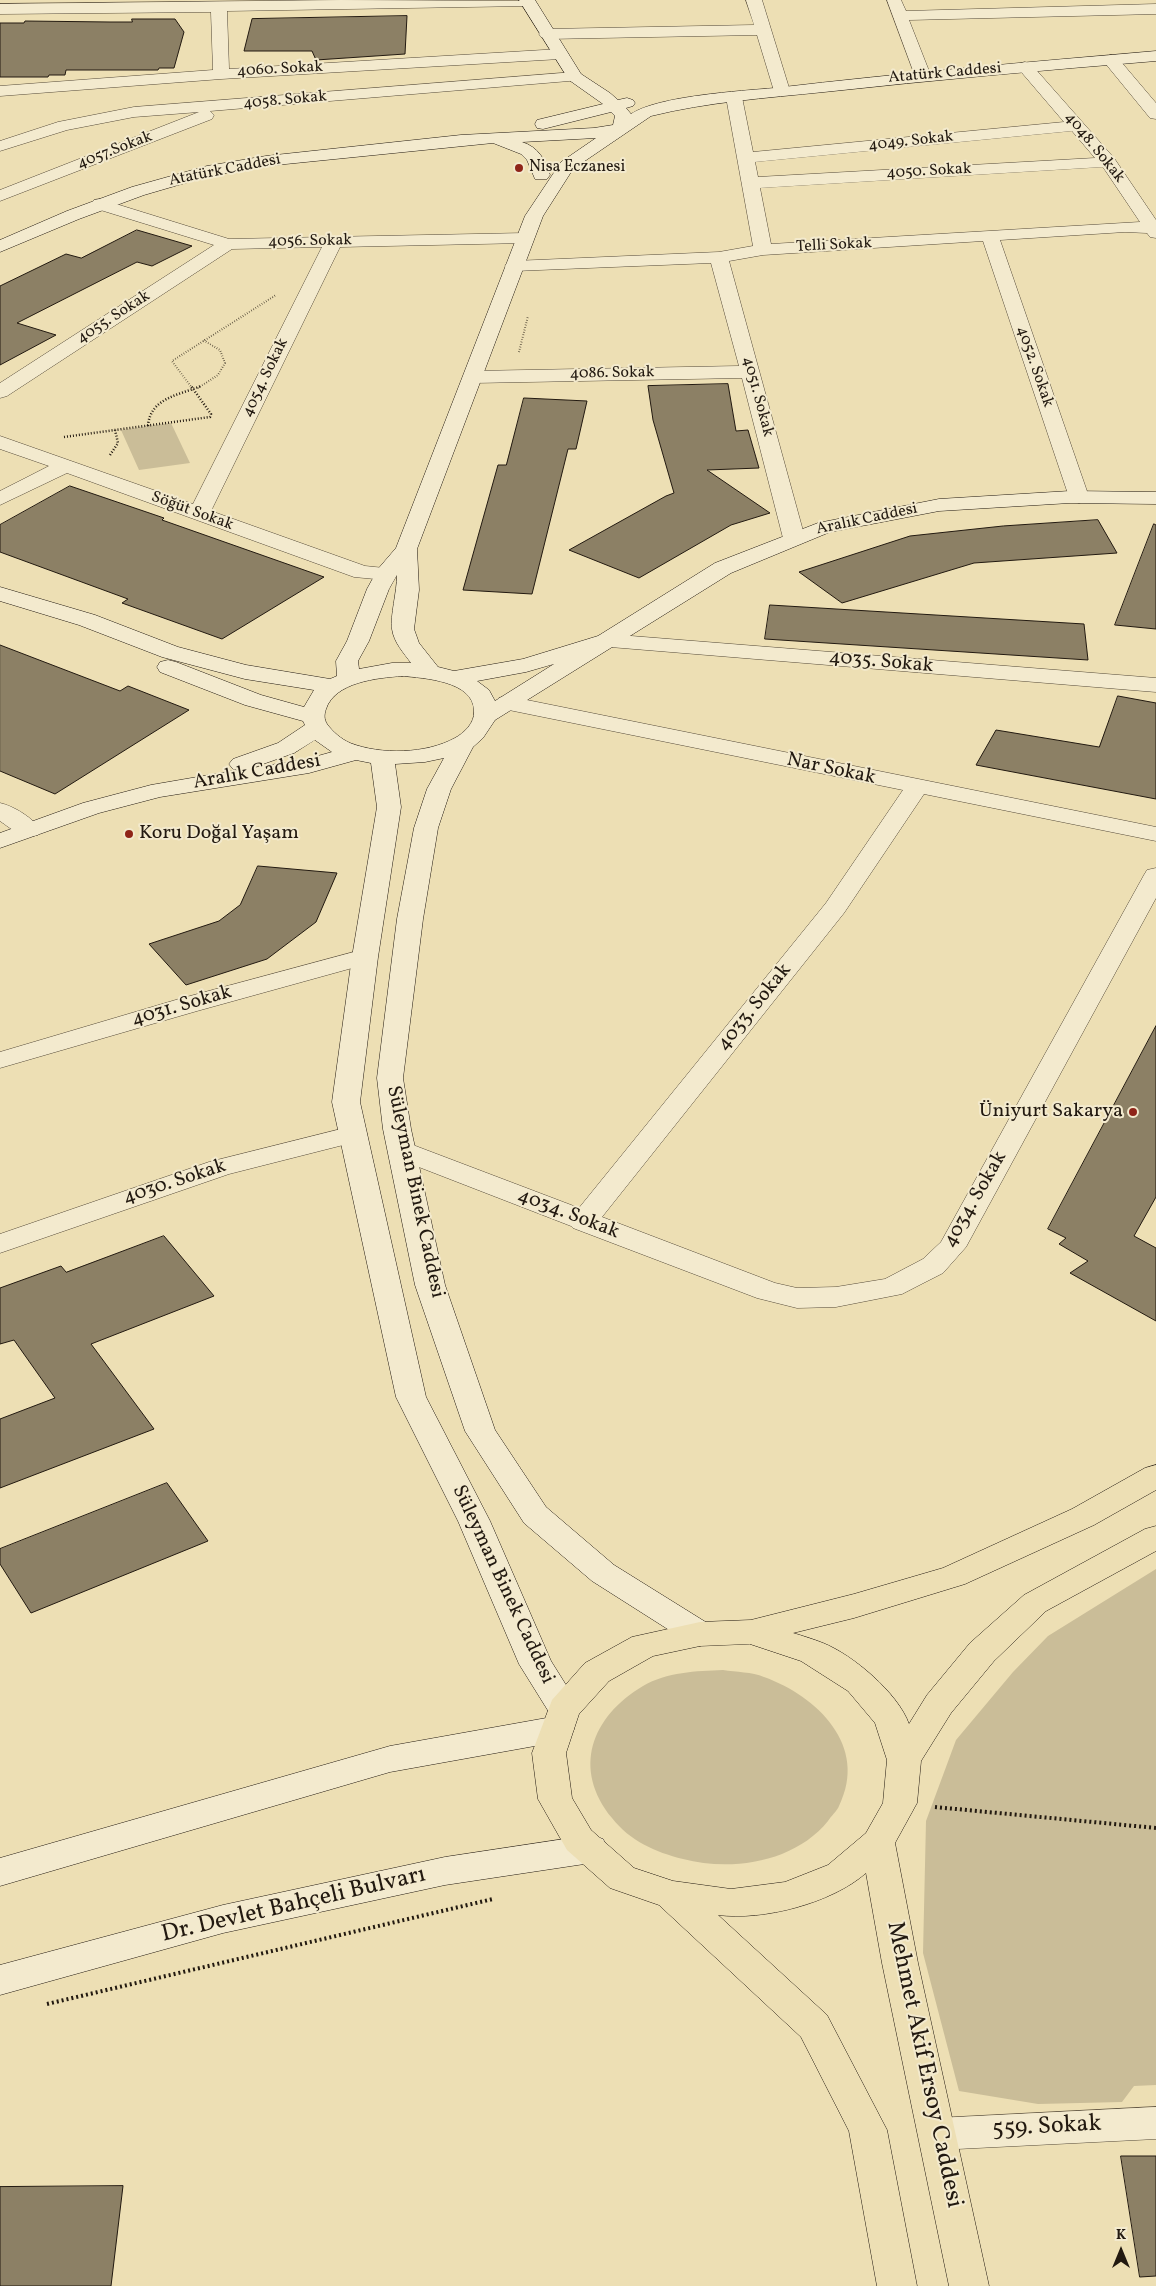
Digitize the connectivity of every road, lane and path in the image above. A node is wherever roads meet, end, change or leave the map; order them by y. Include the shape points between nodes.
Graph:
1 (527, 0) edge
2 (754, 0) edge
3 (894, 0) edge
4 (402, 2) edge
5 (219, 7) junction
6 (0, 9) edge
7 (1153, 9) edge
8 (900, 16) junction
9 (764, 30) junction
10 (548, 34) junction
11 (560, 54) junction
12 (1156, 56) edge
13 (1111, 60) junction
14 (1026, 67) junction
15 (221, 74) junction
16 (923, 76) junction
17 (575, 77) junction
18 (33, 88) junction
19 (0, 91) edge
20 (782, 91) junction
21 (734, 97) junction
22 (613, 105) junction
23 (0, 106) edge
24 (230, 106) junction
25 (1156, 114) edge
26 (574, 116) junction
27 (1077, 126) junction
28 (619, 128) junction
29 (562, 135) junction
30 (461, 140) junction
31 (0, 146) edge
32 (746, 158) junction
33 (1108, 162) junction
34 (541, 175) junction
35 (750, 183) junction
36 (0, 196) edge
37 (100, 204) junction
38 (534, 216) junction
39 (1155, 230) edge
40 (990, 236) junction
41 (525, 238) junction
42 (334, 242) junction
43 (228, 244) junction
44 (0, 246) edge
45 (763, 250) junction
46 (719, 258) junction
47 (545, 265) junction
48 (514, 266) junction
49 (284, 291) dead end
50 (203, 340) junction
51 (751, 372) junction
52 (519, 376) junction
53 (473, 377) junction
54 (193, 389) junction
55 (0, 392) edge
56 (148, 426) junction
57 (115, 430) junction
58 (62, 437) dead end
59 (0, 442) edge
60 (104, 458) dead end
61 (66, 466) junction
62 (1079, 497) junction
63 (1156, 498) edge
64 (0, 499) edge
65 (199, 514) junction
66 (794, 538) junction
67 (406, 549) junction
68 (386, 574) junction
69 (3, 595) edge
70 (606, 642) junction
71 (430, 672) junction
72 (454, 678) junction
73 (342, 683) junction
74 (1156, 685) edge
75 (507, 704) junction
76 (486, 716) junction
77 (315, 723) junction
78 (462, 743) junction
79 (369, 755) junction
80 (917, 787) junction
81 (159, 790) junction
82 (0, 810) edge
83 (29, 830) junction
84 (1156, 834) edge
85 (0, 840) edge
86 (1156, 875) edge
87 (365, 957) junction
88 (0, 1060) edge
89 (353, 1134) junction
90 (403, 1151) junction
91 (583, 1222) junction
92 (0, 1244) edge
93 (1156, 1476) edge
94 (1156, 1537) edge
95 (752, 1632) junction
96 (700, 1634) junction
97 (561, 1719) junction
98 (904, 1760) junction
99 (900, 1803) junction
100 (1156, 1828) edge
101 (878, 1843) junction
102 (591, 1849) junction
103 (0, 1872) edge
104 (672, 1895) junction
105 (499, 1898) dead end
106 (0, 1980) edge
107 (38, 2006) dead end
108 (1156, 2123) edge
109 (937, 2134) junction
110 (897, 2286) edge
111 (970, 2286) edge

1 - 4 street
1 - 10 street
2 - 9 street
3 - 8 street
4 - 5 street
5 - 6 street
5 - 15 street
7 - 8 street
8 - 16 street
9 - 10 street
9 - 20 street
10 - 11 street
11 - 15 street, 4060. Sokak
11 - 17 street
12 - 13 street, Atatürk Caddesi
13 - 14 street, Atatürk Caddesi
13 - 25 street
14 - 16 street, Atatürk Caddesi
14 - 27 street, 4048. Sokak
15 - 18 street, 4060. Sokak
16 - 20 street, Atatürk Caddesi
17 - 22 street
17 - 24 street, 4058. Sokak
17 - 26 street
18 - 19 street, 4060. Sokak
18 - 23 street via 19,101
20 - 21 street, Atatürk Caddesi
21 - 22 street, Atatürk Caddesi
21 - 28 street, Atatürk Caddesi via 645,112
21 - 32 street
22 - 26 street, Atatürk Caddesi
22 - 28 street via 623,115
24 - 31 street, 4058. Sokak via 102,117
24 - 36 street, 4057.Sokak
26 - 29 street
26 - 30 street, Atatürk Caddesi
27 - 32 street, 4049. Sokak
27 - 33 street, 4048. Sokak
28 - 29 street, Atatürk Caddesi
28 - 38 street via 568,166
29 - 30 street, Atatürk Caddesi
29 - 34 street
30 - 34 street via 518,145 531,152
30 - 37 street, Atatürk Caddesi via 266,161 207,172 138,190
32 - 35 street
33 - 35 street, 4050. Sokak
33 - 39 street, 4048. Sokak
34 - 38 street
35 - 45 street
37 - 43 street, 4056. Sokak
37 - 44 street, Atatürk Caddesi
38 - 41 street
39 - 40 street, Telli Sokak via 1125,227
40 - 45 street, Telli Sokak
40 - 62 street, 4052. Sokak
41 - 42 street, 4056. Sokak
41 - 48 street
42 - 43 street, 4056. Sokak
42 - 65 street, 4054. Sokak
43 - 55 street, 4055. Sokak
45 - 46 street, Telli Sokak
46 - 47 street, Telli Sokak
46 - 51 street, 4051. Sokak
47 - 48 street, Telli Sokak
47 - 52 path via 536,283 517,360
48 - 53 street
49 - 50 path
50 - 54 path via 172,361
50 - 54 path via 221,349 226,358 224,368 215,379
51 - 52 street, 4086. Sokak
51 - 66 street, 4051. Sokak
52 - 53 street, 4086. Sokak
53 - 67 street
54 - 56 path via 165,400 151,410
54 - 56 path via 212,414 210,417
56 - 57 path
57 - 58 path
57 - 60 path via 117,448
59 - 61 street, Söğüt Sokak
61 - 64 street
61 - 65 street, Söğüt Sokak
62 - 63 street, Aralık Caddesi
62 - 66 street, Aralık Caddesi via 939,505 825,527
65 - 68 street, Söğüt Sokak via 362,572
66 - 70 street, Aralık Caddesi via 723,568
67 - 68 street
67 - 71 street via 408,590 403,628 408,644
68 - 73 street via 347,661
69 - 73 street via 87,620 170,652 246,672
69 - 77 street via 58,624
70 - 72 street via 526,665
70 - 74 street, 4035. Sokak
70 - 75 street, Aralık Caddesi
71 - 72 street
71 - 73 street via 402,669 374,672
72 - 76 street via 473,688 484,702
73 - 77 street via 316,702
75 - 76 street, Aralık Caddesi
75 - 80 street, Nar Sokak
76 - 78 street via 479,730
77 - 79 street via 333,744
77 - 81 street, Aralık Caddesi via 286,748 249,763 192,776
78 - 79 street via 411,758
78 - 90 street, Süleyman Binek Caddesi via 439,789 426,828 410,919 390,1078
79 - 81 street, Aralık Caddesi
79 - 87 street, Süleyman Binek Caddesi via 389,807
80 - 84 street, Nar Sokak
80 - 91 street, 4033. Sokak via 836,908
81 - 83 street, Aralık Caddesi via 91,808
82 - 83 street
83 - 85 street, Aralık Caddesi
86 - 91 street, 4034. Sokak via 952,1247 933,1266 892,1287 836,1297 796,1298 766,1292
87 - 88 street, 4031. Sokak
87 - 89 street, Süleyman Binek Caddesi via 346,1102
89 - 92 street, 4030. Sokak via 303,1144 158,1187
89 - 97 street, Süleyman Binek Caddesi via 411,1397 474,1521
90 - 91 street, 4034. Sokak
90 - 96 street, Süleyman Binek Caddesi via 430,1285 480,1431 535,1515 603,1572
93 - 95 main road via 1083,1517 954,1576
94 - 98 main road via 1035,1603 982,1652 939,1704
95 - 96 main road
95 - 98 main road via 813,1652 860,1682 890,1718
96 - 97 main road via 644,1646 597,1672
97 - 102 main road via 549,1753 555,1799 579,1840
97 - 103 street via 390,1759
98 - 99 main road
99 - 100 path
99 - 101 main road
101 - 104 main road via 840,1875 788,1896 731,1903
101 - 109 main road, Mehmet Akif Ersoy Caddesi
102 - 104 main road via 622,1878
102 - 106 street, Dr. Devlet Bahçeli Bulvarı via 445,1871 223,1919
104 - 110 main road via 814,2026 868,2130
105 - 107 path
108 - 109 street, 559. Sokak
109 - 111 main road, Mehmet Akif Ersoy Caddesi

